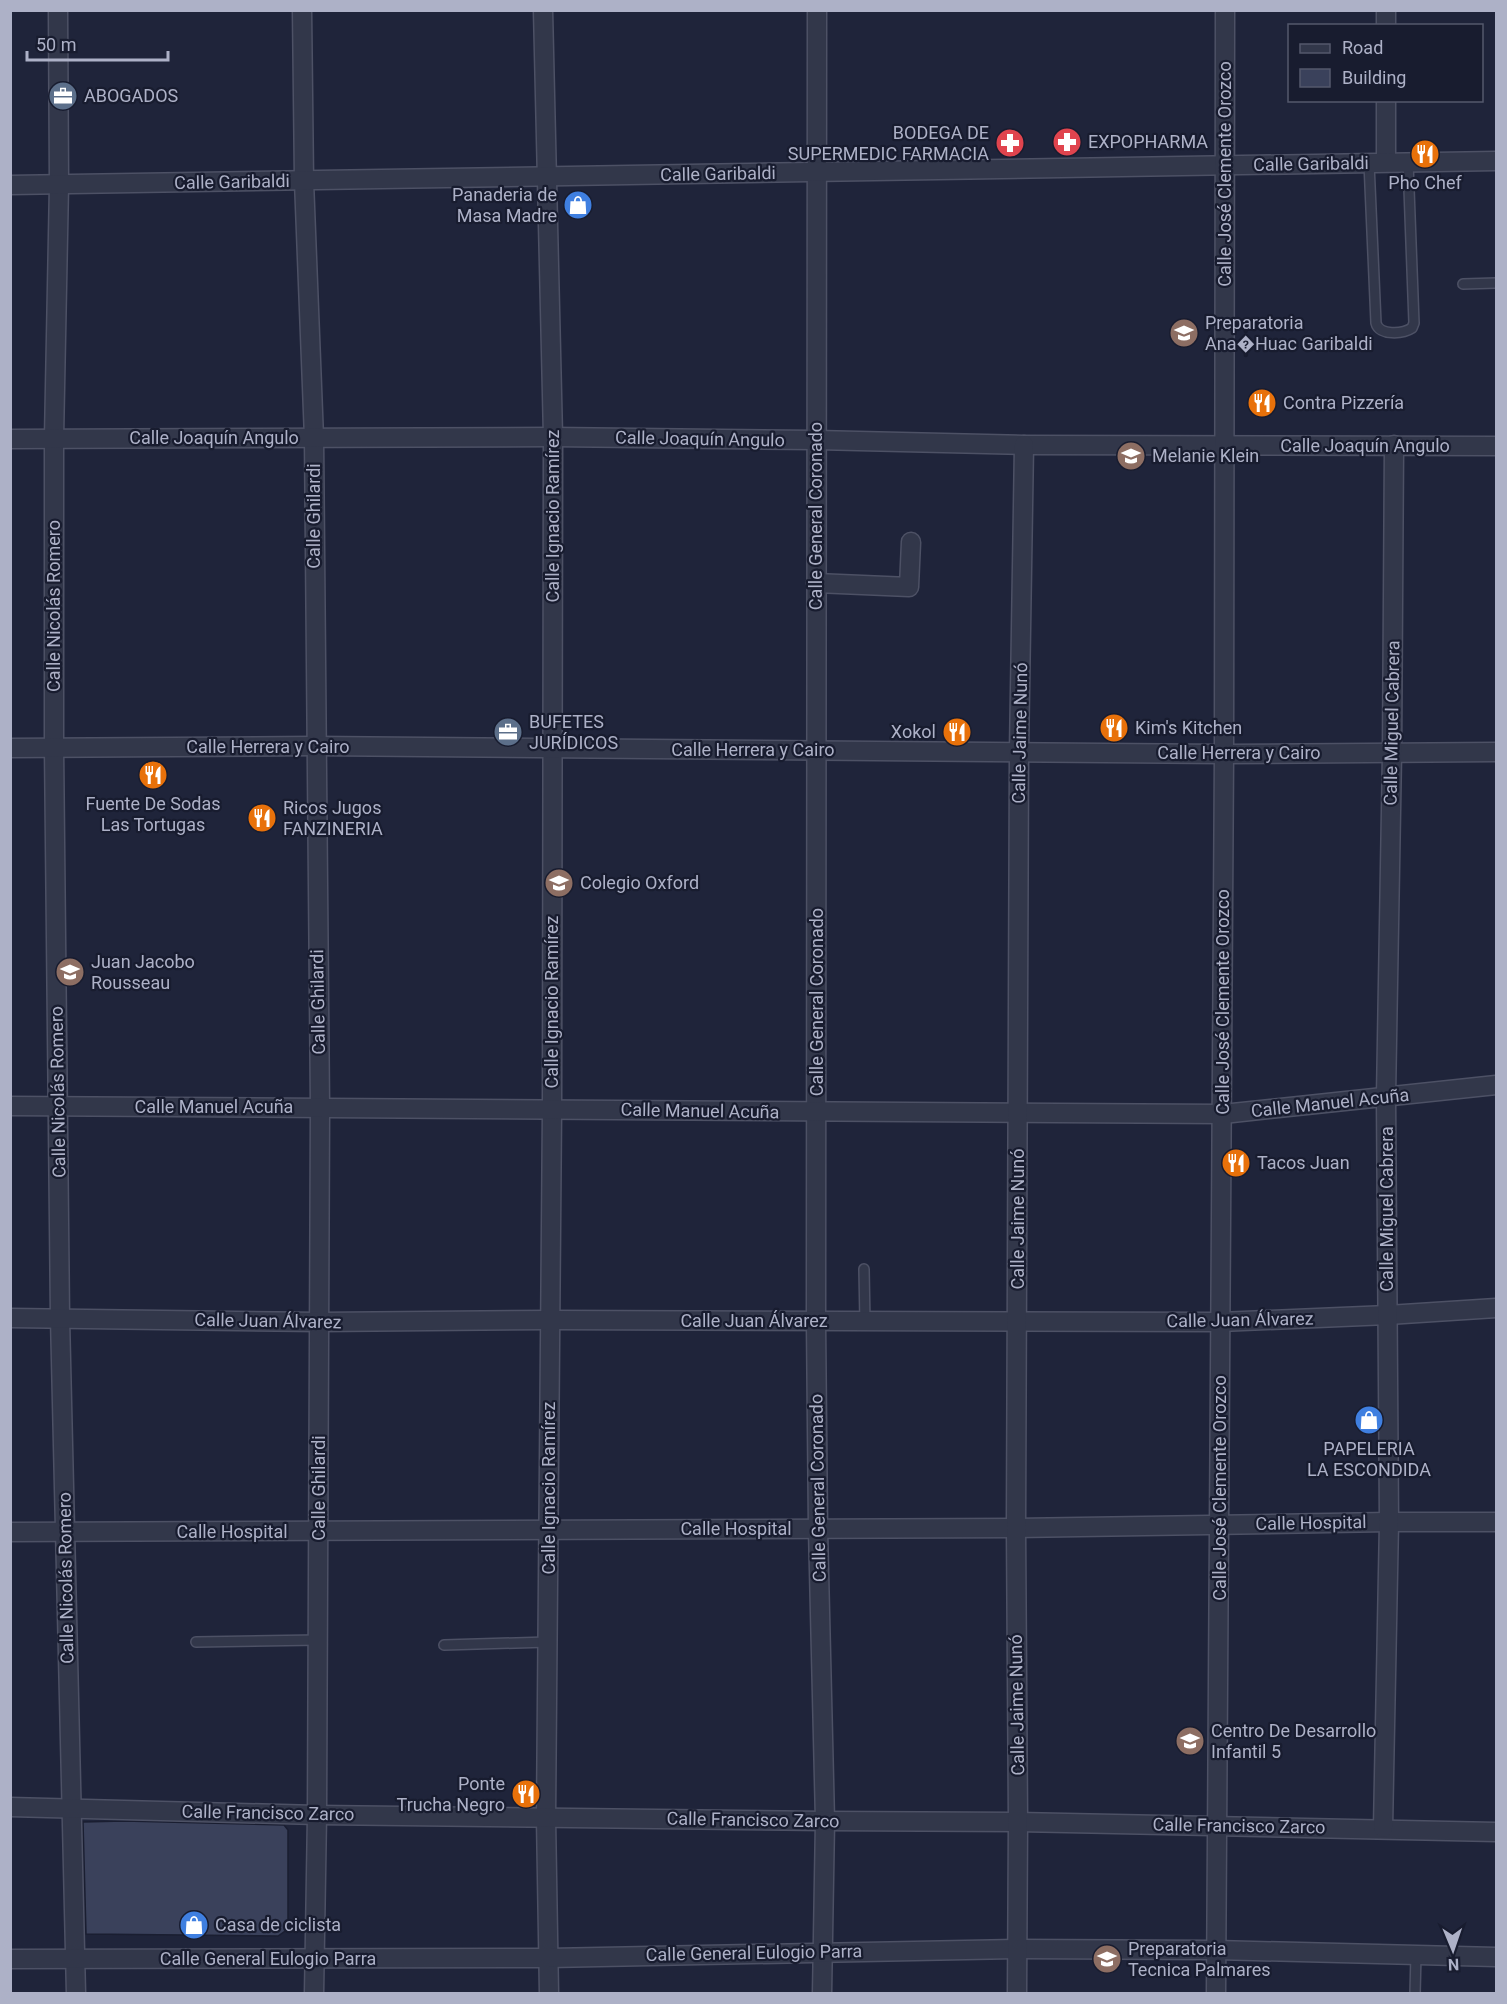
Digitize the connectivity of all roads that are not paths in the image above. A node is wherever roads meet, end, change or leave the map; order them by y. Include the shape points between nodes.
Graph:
1 (58, 10) edge
2 (302, 10) edge
3 (543, 10) edge
4 (817, 10) edge
5 (1225, 10) edge
6 (1386, 102) edge
7 (1497, 161) edge
8 (1377, 162) junction
9 (1408, 162) junction
10 (1225, 166) junction
11 (816, 173) junction
12 (546, 177) junction
13 (304, 181) junction
14 (10, 185) edge
15 (59, 185) junction
16 (1497, 283) edge
17 (1463, 284) dead end
18 (553, 437) junction
19 (54, 438) junction
20 (314, 438) junction
21 (10, 439) edge
22 (816, 440) junction
23 (1024, 445) junction
24 (1225, 445) junction
25 (1394, 445) junction
26 (1497, 446) edge
27 (911, 542) dead end
28 (816, 582) junction
29 (315, 746) junction
30 (54, 747) junction
31 (10, 748) edge
32 (552, 750) junction
33 (816, 750) junction
34 (1019, 752) junction
35 (1497, 752) edge
36 (1392, 753) junction
37 (1224, 754) junction
38 (1497, 1085) edge
39 (1386, 1097) junction
40 (10, 1106) edge
41 (58, 1107) junction
42 (320, 1108) junction
43 (552, 1109) junction
44 (817, 1112) junction
45 (1019, 1113) junction
46 (1223, 1114) junction
47 (864, 1269) dead end
48 (1497, 1308) edge
49 (1388, 1316) junction
50 (10, 1318) edge
51 (60, 1318) junction
52 (550, 1320) junction
53 (320, 1322) junction
54 (816, 1322) junction
55 (866, 1322) junction
56 (1017, 1322) junction
57 (1220, 1322) junction
58 (1389, 1522) junction
59 (1497, 1522) edge
60 (1220, 1525) junction
61 (1016, 1528) junction
62 (818, 1529) junction
63 (549, 1530) junction
64 (10, 1532) edge
65 (65, 1532) junction
66 (319, 1532) junction
67 (318, 1640) junction
68 (196, 1642) dead end
69 (548, 1642) junction
70 (444, 1644) dead end
71 (10, 1807) edge
72 (70, 1808) junction
73 (317, 1815) junction
74 (546, 1818) junction
75 (825, 1821) junction
76 (1018, 1821) junction
77 (1217, 1826) junction
78 (1383, 1828) junction
79 (1497, 1832) edge
80 (1016, 1949) junction
81 (1216, 1950) junction
82 (822, 1952) junction
83 (1416, 1954) junction
84 (1497, 1957) edge
85 (76, 1958) junction
86 (549, 1958) junction
87 (10, 1959) edge
88 (315, 1959) junction
89 (76, 1994) edge
90 (314, 1994) edge
91 (549, 1994) edge
92 (822, 1994) edge
93 (1017, 1994) edge
94 (1216, 1994) edge
95 (1415, 1994) edge

1 - 15 street, Calle Nicolás Romero
2 - 13 street, Calle Ghilardi
3 - 12 street, Calle Ignacio Ramírez
4 - 11 street, Calle General Coronado
5 - 10 street, Calle José Clemente Orozco
6 - 8 street
7 - 9 street, Calle Garibaldi
8 - 9 street, Calle Garibaldi
8 - 9 lane via 1376,323 1377,328 1386,332 1409,331 1414,323
8 - 10 street, Calle Garibaldi
10 - 11 street, Calle Garibaldi
10 - 24 street, Calle José Clemente Orozco
11 - 12 street, Calle Garibaldi
11 - 22 street, Calle General Coronado
12 - 13 street, Calle Garibaldi
12 - 18 street, Calle Ignacio Ramírez
13 - 15 street, Calle Garibaldi
13 - 20 street, Calle Ghilardi
14 - 15 street, Calle Garibaldi
15 - 19 street, Calle Nicolás Romero
16 - 17 lane
18 - 20 street, Calle Joaquín Angulo
18 - 22 street, Calle Joaquín Angulo
18 - 32 street, Calle Ignacio Ramírez
19 - 20 street, Calle Joaquín Angulo
19 - 21 street, Calle Joaquín Angulo
19 - 30 street, Calle Nicolás Romero
20 - 29 street, Calle Ghilardi
22 - 23 street, Calle Joaquín Angulo
22 - 28 street, Calle General Coronado
23 - 24 street, Calle Joaquín Angulo
23 - 34 street, Calle Jaime Nunó
24 - 25 street, Calle Joaquín Angulo
24 - 37 street, Calle José Clemente Orozco
25 - 26 street, Calle Joaquín Angulo
25 - 36 street, Calle Miguel Cabrera
27 - 28 street via 909,587
28 - 33 street, Calle General Coronado
29 - 30 street, Calle Herrera y Cairo
29 - 32 street, Calle Herrera y Cairo
29 - 42 street, Calle Ghilardi
30 - 31 street, Calle Herrera y Cairo
30 - 41 street, Calle Nicolás Romero
32 - 33 street, Calle Herrera y Cairo
32 - 43 street, Calle Ignacio Ramírez
33 - 34 street, Calle Herrera y Cairo
33 - 44 street, Calle General Coronado
34 - 37 street, Calle Herrera y Cairo
34 - 45 street, Calle Jaime Nunó
35 - 36 street, Calle Herrera y Cairo
36 - 37 street, Calle Herrera y Cairo
36 - 39 street, Calle Miguel Cabrera
37 - 46 street, Calle José Clemente Orozco
38 - 39 street, Calle Manuel Acuña
39 - 46 street, Calle Manuel Acuña
39 - 49 street, Calle Miguel Cabrera
40 - 41 street, Calle Manuel Acuña
41 - 42 street, Calle Manuel Acuña
41 - 51 street, Calle Nicolás Romero
42 - 43 street, Calle Manuel Acuña
42 - 53 street, Calle Ghilardi
43 - 44 street, Calle Manuel Acuña
43 - 52 street, Calle Ignacio Ramírez
44 - 45 street, Calle Manuel Acuña
44 - 54 street, Calle General Coronado
45 - 46 street, Calle Manuel Acuña
45 - 56 street, Calle Jaime Nunó
46 - 57 street, Calle José Clemente Orozco
47 - 55 lane
48 - 49 street, Calle Juan Álvarez
49 - 57 street, Calle Juan Álvarez
49 - 58 street, Calle Miguel Cabrera
50 - 51 street, Calle Juan Álvarez
51 - 53 street, Calle Juan Álvarez
51 - 65 street, Calle Nicolás Romero
52 - 53 street, Calle Juan Álvarez
52 - 54 street, Calle Juan Álvarez
52 - 63 street, Calle Ignacio Ramírez
53 - 66 street, Calle Ghilardi
54 - 55 street, Calle Juan Álvarez
54 - 62 street, Calle General Coronado
55 - 56 street, Calle Juan Álvarez
56 - 57 street, Calle Juan Álvarez
56 - 61 street, Calle Jaime Nunó
57 - 60 street, Calle José Clemente Orozco
58 - 59 street, Calle Hospital
58 - 60 street, Calle Hospital
58 - 78 street, Calle Miguel Cabrera
60 - 61 street, Calle Hospital
60 - 77 street, Calle José Clemente Orozco
61 - 62 street, Calle Hospital
61 - 76 street, Calle Jaime Nunó
62 - 63 street, Calle Hospital
62 - 75 street, Calle General Coronado
63 - 66 street, Calle Hospital
63 - 69 street, Calle Ignacio Ramírez
64 - 65 street, Calle Hospital
65 - 66 street, Calle Hospital
65 - 72 street, Calle Nicolás Romero
66 - 67 street, Calle Ghilardi
67 - 68 lane
67 - 73 street, Calle Ghilardi
69 - 70 lane
69 - 74 street, Calle Ignacio Ramírez
71 - 72 street, Calle Francisco Zarco
72 - 73 street, Calle Francisco Zarco
72 - 85 street, Calle Nicolás Romero
73 - 74 street, Calle Francisco Zarco
73 - 88 street, Calle Ghilardi
74 - 75 street, Calle Francisco Zarco
74 - 86 street, Calle Ignacio Ramírez
75 - 76 street, Calle Francisco Zarco
75 - 82 street, Calle General Coronado
76 - 77 street, Calle Francisco Zarco
76 - 80 street, Calle Jaime Nunó
77 - 78 street, Calle Francisco Zarco
77 - 81 street, Calle José Clemente Orozco
78 - 79 street, Calle Francisco Zarco
80 - 81 street, Calle General Eulogio Parra
80 - 82 street, Calle General Eulogio Parra
80 - 93 street, Calle Jaime Nunó
81 - 83 street, Calle General Eulogio Parra
81 - 94 street, Calle José Clemente Orozco
82 - 86 street, Calle General Eulogio Parra
82 - 92 street, Calle General Coronado
83 - 84 street, Calle General Eulogio Parra
83 - 95 lane
85 - 87 street, Calle General Eulogio Parra
85 - 88 street, Calle General Eulogio Parra
85 - 89 street, Calle Nicolás Romero
86 - 88 street, Calle General Eulogio Parra
86 - 91 street, Calle Ignacio Ramírez
88 - 90 street, Calle Ghilardi

